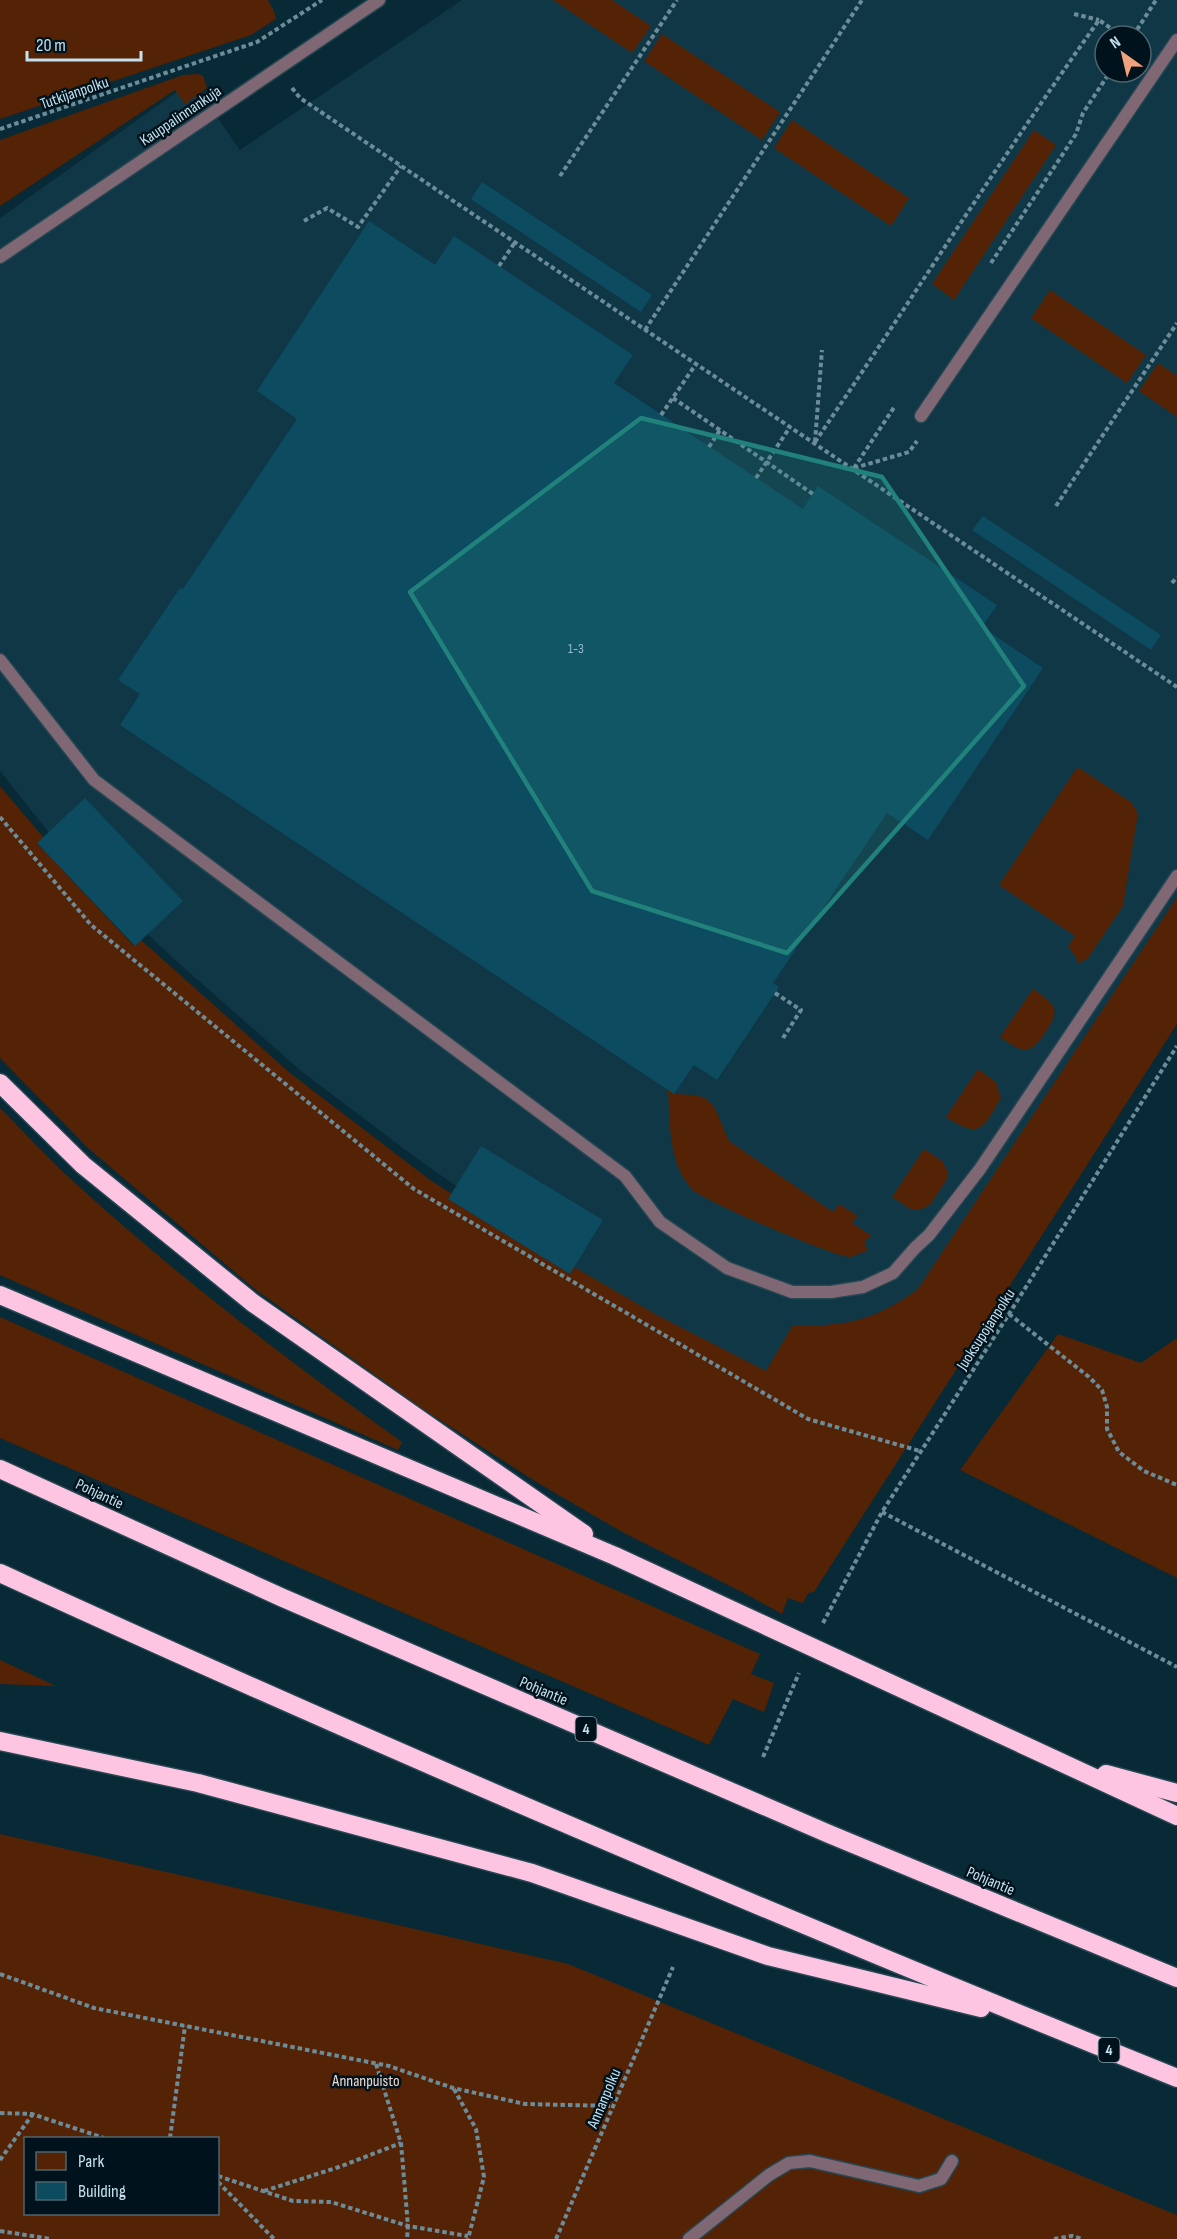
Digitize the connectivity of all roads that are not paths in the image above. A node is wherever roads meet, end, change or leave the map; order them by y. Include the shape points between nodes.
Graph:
1 (379, 0) edge
2 (1177, 40) edge
3 (0, 256) edge
4 (921, 416) dead end
5 (0, 660) edge
6 (1177, 876) edge
7 (0, 1083) edge
8 (0, 1295) edge
9 (0, 1469) edge
10 (615, 1556) junction
11 (0, 1573) edge
12 (0, 1742) edge
13 (1059, 1762) junction
14 (1177, 1793) edge
15 (1177, 1816) edge
16 (1177, 1978) edge
17 (1041, 2023) junction
18 (1177, 2078) edge
19 (952, 2161) dead end
20 (689, 2239) edge

1 - 3 lane, Kauppalinnankuja
2 - 4 lane
5 - 6 lane via 94,780 625,1176 660,1222 728,1268 792,1292 863,1287 893,1273 929,1235 981,1169
7 - 10 highway via 83,1165 253,1303
8 - 10 highway
9 - 16 highway, Pohjantie / 4 via 283,1598 818,1829
10 - 13 highway
11 - 17 highway, 4 via 253,1688
12 - 17 highway via 198,1783 452,1851 532,1873 768,1956
13 - 14 highway
13 - 15 highway
17 - 18 highway, 4
19 - 20 lane via 941,2180 919,2186 810,2161 789,2163

